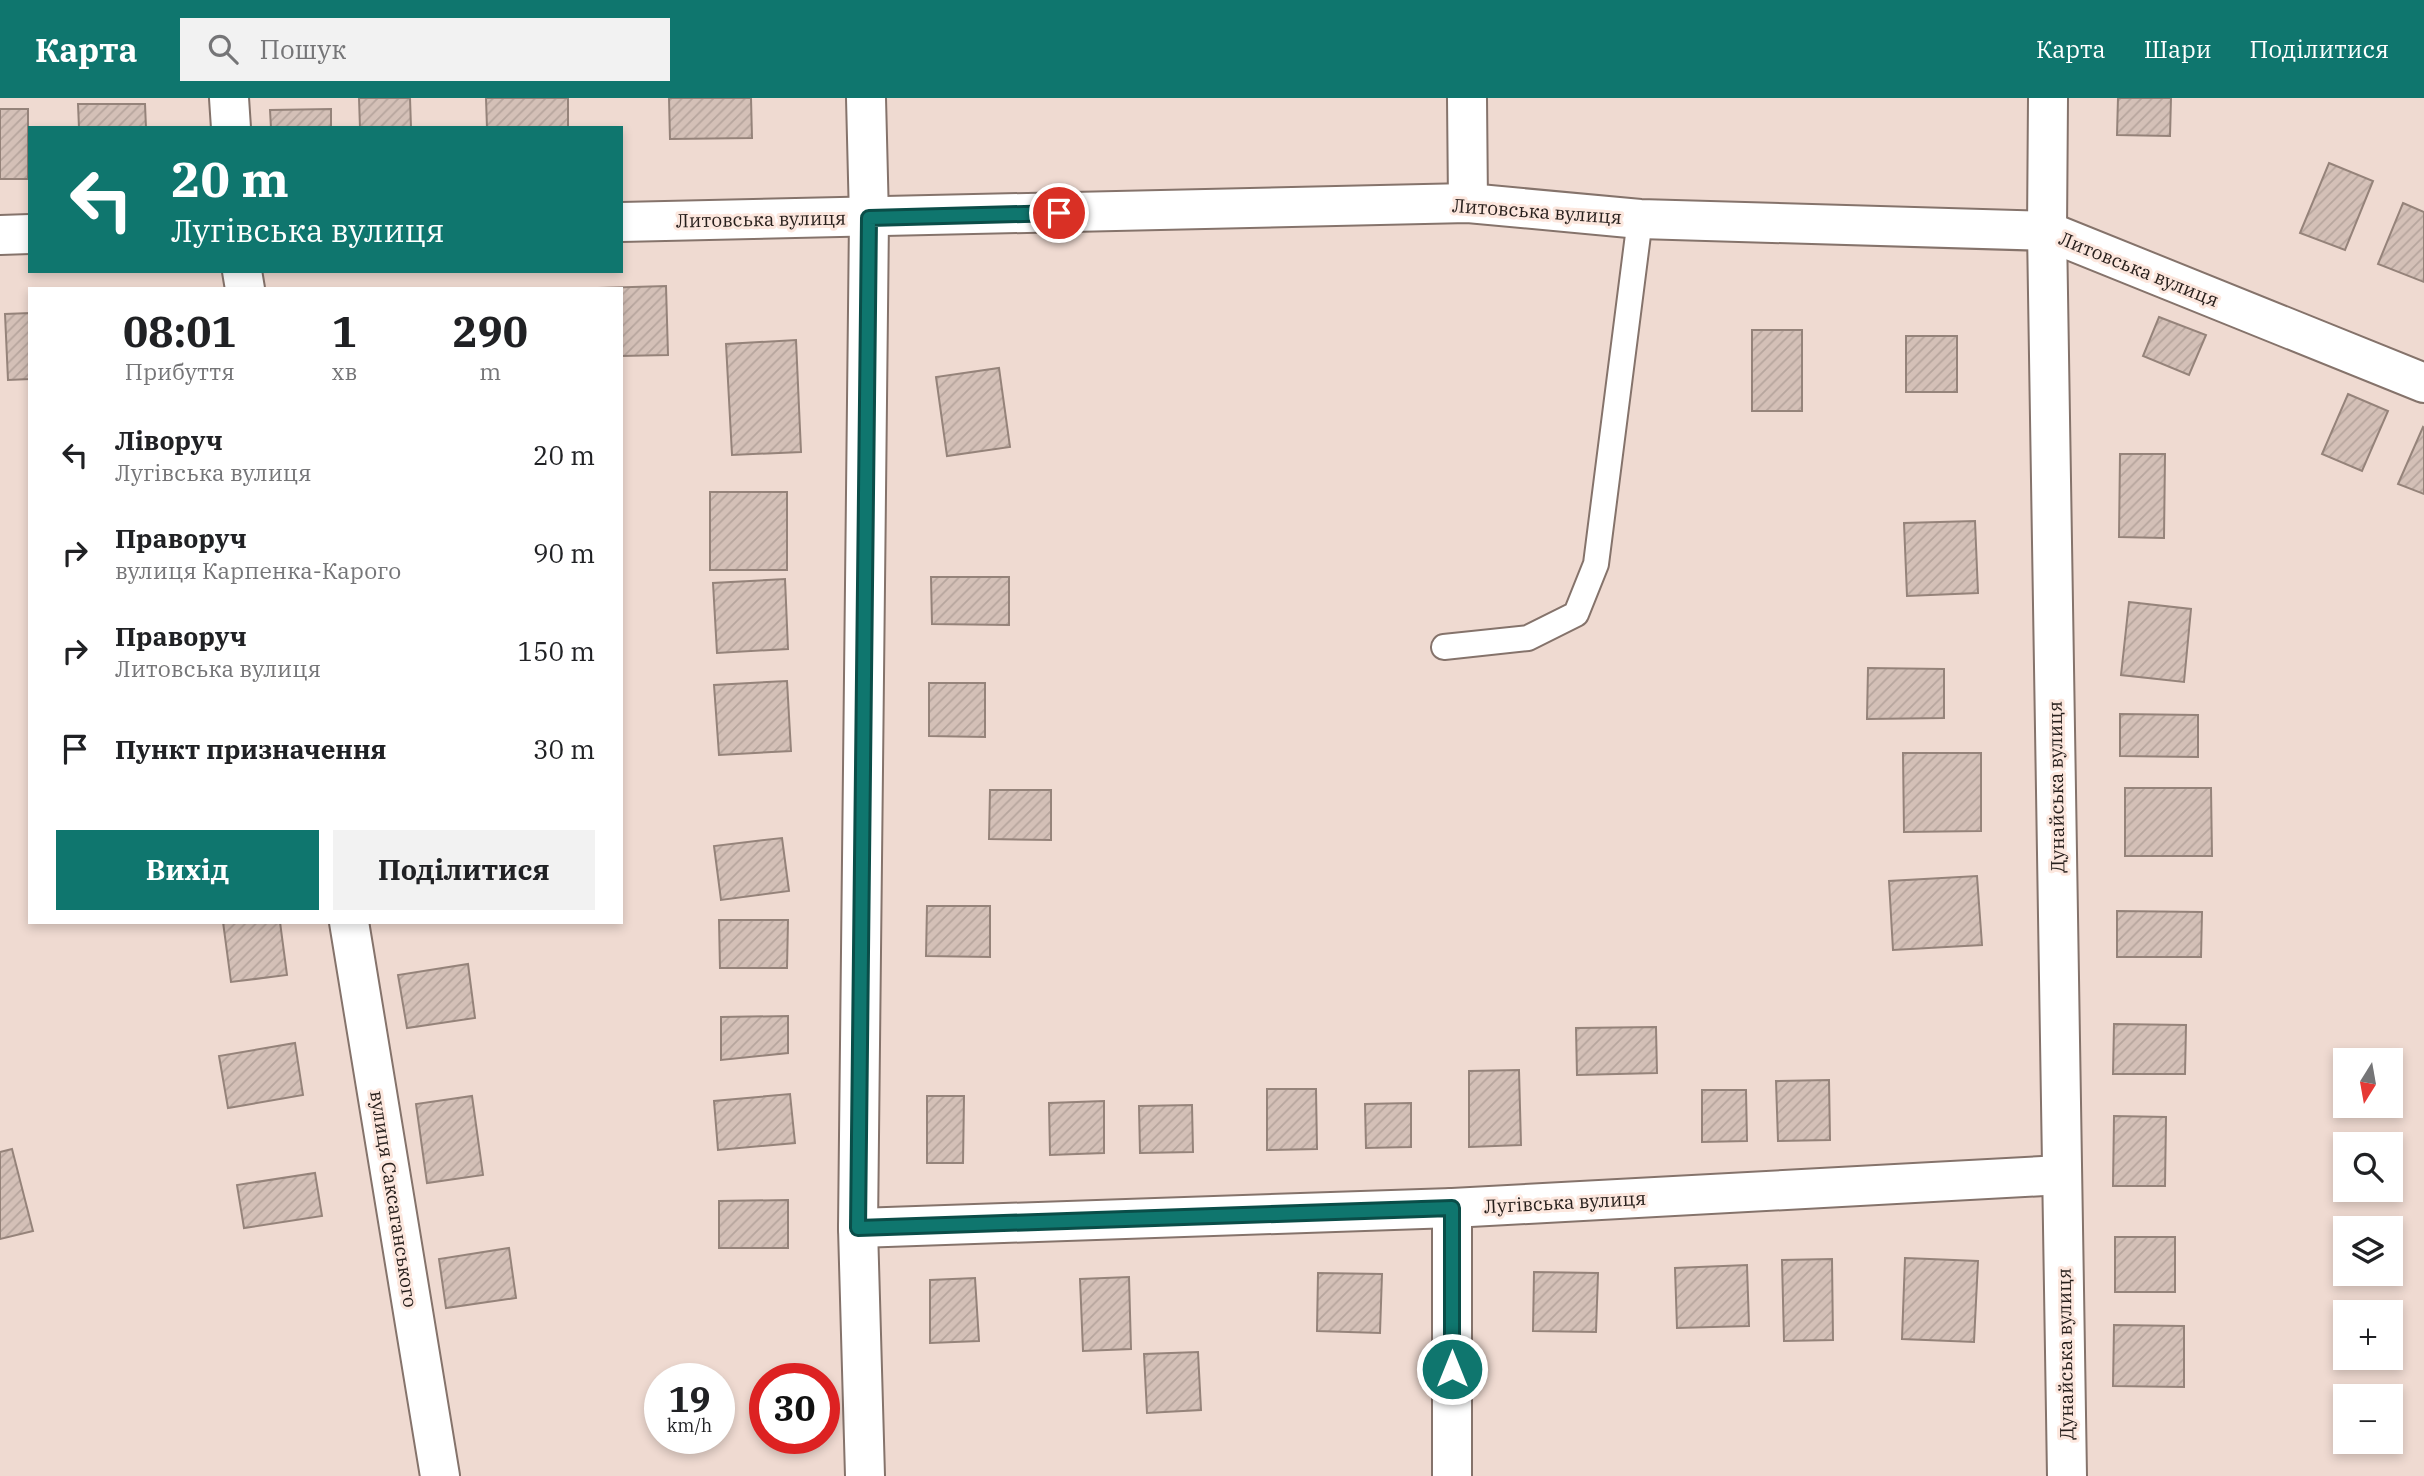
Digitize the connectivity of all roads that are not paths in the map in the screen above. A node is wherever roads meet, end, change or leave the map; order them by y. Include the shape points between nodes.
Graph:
1 (229, 98) edge
2 (866, 98) edge
3 (1467, 98) edge
4 (2048, 98) edge
5 (230, 126) edge
6 (1468, 203) junction
7 (869, 218) junction
8 (1640, 219) junction
9 (623, 222) edge
10 (2046, 232) junction
11 (28, 234) edge
12 (0, 235) edge
13 (2424, 383) edge
14 (1444, 647) dead end
15 (349, 924) edge
16 (2062, 1175) junction
17 (1452, 1208) junction
18 (858, 1228) junction
19 (440, 1476) edge
20 (866, 1476) edge
21 (1452, 1476) edge
22 (2067, 1476) edge

1 - 5 street
2 - 7 street
3 - 6 street
4 - 10 street, Дунайська вулиця
6 - 7 street, Литовська вулиця
6 - 8 street, Литовська вулиця
7 - 9 street, Литовська вулиця
7 - 18 street
8 - 10 street, Литовська вулиця
8 - 14 lane via 1596,564 1576,614 1528,638
10 - 13 street, Литовська вулиця
10 - 16 street, Дунайська вулиця
11 - 12 street
15 - 19 street, вулиця Саксаганського
16 - 17 street, Лугівська вулиця
16 - 22 street, Дунайська вулиця
17 - 18 street, Лугівська вулиця
17 - 21 street
18 - 20 street

